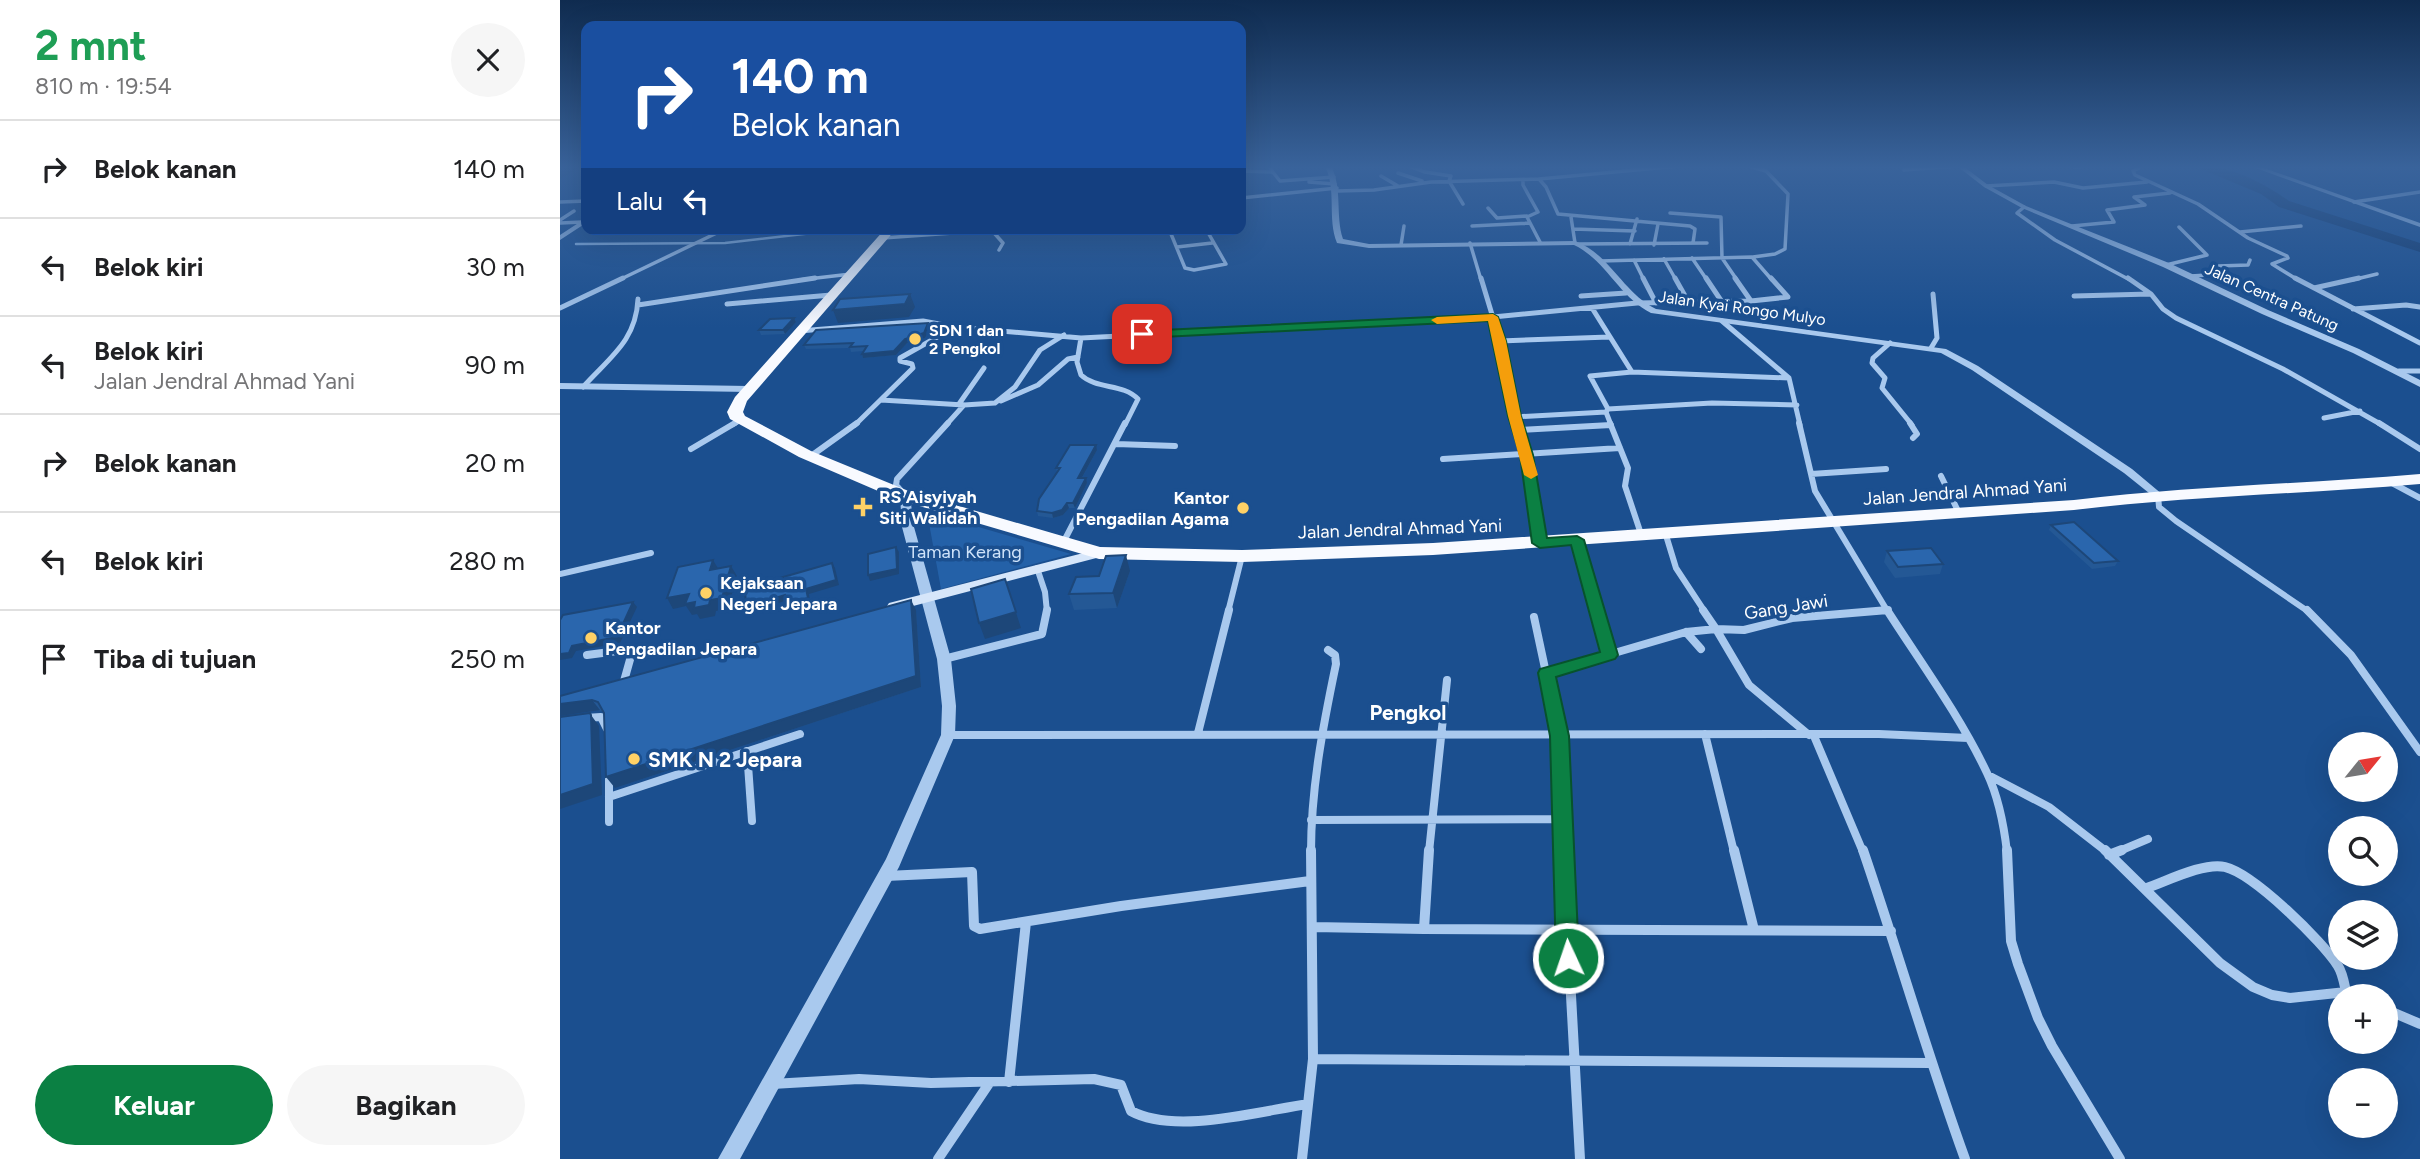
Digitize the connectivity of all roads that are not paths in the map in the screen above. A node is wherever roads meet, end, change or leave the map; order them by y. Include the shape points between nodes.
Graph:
1 (1337, 220) edge
2 (1529, 220) edge
3 (1572, 220) edge
4 (1637, 220) edge
5 (1642, 220) edge
6 (1721, 220) edge
7 (1787, 220) edge
8 (2026, 220) edge
9 (2057, 220) edge
10 (2113, 220) edge
11 (2223, 220) edge
12 (560, 221) edge
13 (581, 221) edge
14 (1530, 223) junction
15 (581, 224) edge
16 (1658, 224) junction
17 (1404, 226) dead end
18 (1472, 226) dead end
19 (2072, 226) junction
20 (2301, 226) dead end
21 (2179, 227) dead end
22 (1573, 229) junction
23 (1635, 231) junction
24 (2239, 232) junction
25 (713, 235) edge
26 (886, 235) edge
27 (999, 235) edge
28 (1172, 235) edge
29 (1209, 235) edge
30 (560, 238) edge
31 (1540, 242) junction
32 (1212, 243) junction
33 (1470, 243) junction
34 (1577, 243) junction
35 (1693, 243) junction
36 (1707, 243) dead end
37 (1630, 244) junction
38 (1401, 245) junction
39 (1654, 245) junction
40 (1177, 247) junction
41 (999, 250) dead end
42 (1752, 257) junction
43 (1692, 258) junction
44 (1722, 258) junction
45 (1664, 259) junction
46 (1634, 260) junction
47 (2250, 260) dead end
48 (1601, 261) junction
49 (2166, 265) junction
50 (851, 274) junction
51 (2377, 274) dead end
52 (2191, 276) junction
53 (2314, 288) junction
54 (1626, 293) junction
55 (1933, 294) dead end
56 (2151, 294) junction
57 (831, 295) junction
58 (1581, 296) dead end
59 (2074, 296) dead end
60 (1751, 301) junction
61 (1722, 302) junction
62 (1637, 303) junction
63 (1656, 303) junction
64 (1689, 303) junction
65 (727, 304) dead end
66 (2420, 307) edge
67 (560, 308) edge
68 (1592, 308) junction
69 (2352, 309) junction
70 (1493, 317) junction
71 (1721, 321) junction
72 (956, 327) junction
73 (798, 331) junction
74 (1065, 335) junction
75 (1609, 337) junction
76 (1081, 338) junction
77 (1500, 341) junction
78 (1890, 343) junction
79 (2420, 343) edge
80 (1931, 348) junction
81 (1078, 357) junction
82 (984, 368) dead end
83 (2399, 371) junction
84 (2420, 371) edge
85 (1632, 372) junction
86 (1789, 378) junction
87 (2420, 384) edge
88 (560, 386) edge
89 (583, 387) junction
90 (748, 389) junction
91 (881, 400) junction
92 (1000, 401) junction
93 (961, 405) junction
94 (1797, 405) junction
95 (1607, 410) junction
96 (2360, 411) junction
97 (1514, 416) junction
98 (2324, 418) dead end
99 (739, 421) junction
100 (1611, 425) junction
101 (1519, 430) junction
102 (1913, 438) dead end
103 (1115, 444) junction
104 (1175, 446) dead end
105 (1620, 448) junction
106 (691, 449) dead end
107 (2420, 449) edge
108 (1527, 455) junction
109 (811, 456) junction
110 (1443, 459) dead end
111 (1886, 469) dead end
112 (1811, 474) junction
113 (1941, 476) dead end
114 (2420, 479) edge
115 (2391, 482) junction
116 (2158, 495) junction
117 (905, 496) junction
118 (2420, 498) edge
119 (1959, 513) junction
120 (1832, 523) junction
121 (1665, 532) junction
122 (1641, 534) junction
123 (1577, 540) junction
124 (1063, 542) junction
125 (1540, 543) junction
126 (1099, 553) junction
127 (651, 554) dead end
128 (1242, 556) junction
129 (1037, 568) junction
130 (560, 574) edge
131 (926, 597) junction
132 (880, 610) edge
133 (1888, 610) junction
134 (1534, 617) dead end
135 (1716, 629) junction
136 (1686, 632) junction
137 (1701, 649) dead end
138 (1328, 650) dead end
139 (587, 655) dead end
140 (1609, 655) junction
141 (944, 659) junction
142 (1546, 673) junction
143 (631, 680) joint
144 (1447, 680) dead end
145 (604, 686) edge
146 (573, 720) edge
147 (1198, 733) junction
148 (1439, 733) junction
149 (800, 734) dead end
150 (1705, 734) junction
151 (948, 735) junction
152 (1321, 735) junction
153 (1812, 735) junction
154 (607, 736) edge
155 (1559, 736) junction
156 (1968, 738) junction
157 (747, 751) junction
158 (2420, 752) edge
159 (609, 759) edge
160 (1988, 775) junction
161 (609, 797) junction
162 (1431, 818) junction
163 (1562, 819) junction
164 (1311, 820) junction
165 (752, 821) dead end
166 (610, 822) dead end
167 (2148, 839) dead end
168 (2109, 855) junction
169 (885, 876) junction
170 (1310, 881) junction
171 (2147, 888) junction
172 (1026, 922) junction
173 (1313, 927) junction
174 (1424, 929) junction
175 (1754, 930) junction
176 (1891, 931) junction
177 (1566, 932) junction
178 (2347, 984) edge
179 (2328, 996) edge
180 (2398, 1015) edge
181 (2420, 1024) edge
182 (1313, 1059) junction
183 (1573, 1062) junction
184 (1930, 1063) junction
185 (990, 1082) junction
186 (1009, 1082) junction
187 (768, 1085) junction
188 (1308, 1104) junction
189 (729, 1159) edge
190 (938, 1159) edge
191 (1302, 1159) edge
192 (1580, 1159) edge
193 (1965, 1159) edge
194 (2120, 1159) edge

1 - 38 street via 1340,241 1359,246
2 - 14 street
3 - 22 street
4 - 23 street
5 - 16 street
6 - 44 street
7 - 42 street via 1781,252
8 - 56 street
9 - 19 street, Jalan Centra Patung
10 - 19 street
11 - 24 street
12 - 13 street
14 - 18 street
14 - 31 street
15 - 30 street
16 - 35 street via 1694,228
16 - 39 street
17 - 38 street
19 - 49 street, Jalan Centra Patung
20 - 24 street
21 - 49 street via 2207,255
22 - 23 street
22 - 34 street
23 - 37 street
24 - 53 street via 2287,256 2272,264
25 - 67 street
26 - 50 highway
27 - 41 street via 1003,243
28 - 40 street
29 - 32 street
31 - 33 street
31 - 34 street
32 - 40 street
32 - 40 street via 1225,265 1187,269
33 - 38 street
33 - 70 street
34 - 37 street
34 - 48 street, Jalan Kyai Rongo Mulyo
35 - 36 street
35 - 39 street
37 - 39 street
42 - 44 street
42 - 60 street via 1788,297
43 - 44 street
43 - 45 street
43 - 61 street
44 - 60 street
45 - 46 street
45 - 64 street
46 - 48 street
46 - 63 street
47 - 52 street via 2248,265 2218,266 2224,274
48 - 54 street, Jalan Kyai Rongo Mulyo
49 - 52 street, Jalan Centra Patung
50 - 57 highway
50 - 89 street via 638,302 631,335
51 - 53 street
52 - 83 street, Jalan Centra Patung
53 - 69 street
54 - 58 street
54 - 62 street, Jalan Kyai Rongo Mulyo
55 - 80 street via 1937,338
56 - 59 street
56 - 96 street via 2176,318
57 - 65 street
57 - 73 highway
60 - 61 street
61 - 64 street
62 - 63 street
62 - 68 street
62 - 71 street, Jalan Kyai Rongo Mulyo via 1662,313
63 - 64 street
66 - 69 street
68 - 70 street
68 - 75 street
69 - 79 street
70 - 76 street
70 - 77 street
71 - 78 street, Jalan Kyai Rongo Mulyo
71 - 86 street
72 - 73 street via 923,321
72 - 74 street
72 - 91 street via 899,359 914,366
73 - 90 highway
74 - 76 street
74 - 92 street via 1040,350 1022,379
75 - 77 street
75 - 85 street
76 - 81 street
77 - 97 street
78 - 80 street, Jalan Kyai Rongo Mulyo
78 - 102 street via 1872,363 1885,378 1882,388 1916,430
80 - 116 street, Jalan Kyai Rongo Mulyo via 1975,368
81 - 92 street via 1068,359 1060,370 1017,398
81 - 103 street via 1085,378 1138,397
82 - 93 street
83 - 84 street
83 - 87 street, Jalan Centra Patung
85 - 86 street
85 - 95 street via 1590,376
86 - 94 street
88 - 89 street
89 - 90 street
90 - 99 highway via 735,412
91 - 93 street
91 - 109 street via 845,434
92 - 93 street
93 - 117 street via 897,478 896,485
94 - 95 street via 1712,403
94 - 112 street
95 - 97 street
95 - 100 street
96 - 98 street
96 - 107 street
97 - 101 street
99 - 106 street
99 - 109 highway, Jalan Jendral Ahmad Yani
100 - 101 street
100 - 105 street
101 - 108 street
103 - 104 street
103 - 124 street
105 - 108 street
105 - 122 street via 1628,468 1625,486
108 - 110 street
108 - 125 street
109 - 117 highway, Jalan Jendral Ahmad Yani
111 - 112 street
112 - 120 street
113 - 119 street
114 - 115 highway, Jalan Jendral Ahmad Yani
115 - 116 highway, Jalan Jendral Ahmad Yani
115 - 118 street
116 - 119 highway, Jalan Jendral Ahmad Yani
116 - 158 street via 2160,507 2194,535 2321,622 2372,683
117 - 124 highway, Jalan Jendral Ahmad Yani
117 - 131 street
119 - 120 highway, Jalan Jendral Ahmad Yani
120 - 121 highway, Jalan Jendral Ahmad Yani
120 - 133 street
121 - 122 highway, Jalan Jendral Ahmad Yani
121 - 135 street via 1676,568
122 - 123 highway, Jalan Jendral Ahmad Yani
123 - 125 highway, Jalan Jendral Ahmad Yani
123 - 140 street
124 - 126 highway, Jalan Jendral Ahmad Yani
125 - 128 highway, Jalan Jendral Ahmad Yani
126 - 128 highway, Jalan Jendral Ahmad Yani
126 - 129 main road
127 - 130 street
128 - 147 street
129 - 131 main road
129 - 141 street via 1047,592 1042,634
131 - 132 main road
131 - 141 street
133 - 135 street, Gang Jawi via 1792,618 1744,630
133 - 156 street
134 - 142 street
135 - 136 street, Gang Jawi
135 - 153 street via 1749,685
136 - 137 street
136 - 140 street, Gang Jawi
138 - 152 street via 1335,655 1336,664
139 - 143 street via 633,649
140 - 142 street, Gang Jawi
141 - 151 street
142 - 155 street
143 - 145 main road
144 - 148 street
146 - 154 street via 601,717
147 - 151 street
147 - 152 street
148 - 152 street
148 - 155 street
148 - 162 street
149 - 157 street
150 - 153 street
150 - 155 street
150 - 175 street
151 - 169 street
152 - 164 street
153 - 156 street
153 - 176 street via 1855,827
155 - 163 street
156 - 160 street
157 - 161 street
157 - 165 street
159 - 161 street
160 - 168 street via 2051,808
160 - 194 street via 2004,828 2011,941 2018,964 2052,1046
161 - 166 street
162 - 163 street
162 - 164 street
162 - 174 street
163 - 177 street
164 - 170 street
167 - 168 street
168 - 171 street
169 - 172 street via 972,872 974,926
169 - 187 street
170 - 172 street
170 - 173 street
171 - 178 street via 2227,867 2266,894 2325,948
171 - 179 street via 2224,967 2246,983 2275,996
172 - 186 street
173 - 174 street
173 - 182 street
174 - 177 street
175 - 176 street
175 - 177 street
176 - 184 street
177 - 183 street
180 - 181 street
182 - 183 street
182 - 188 street
183 - 184 street
183 - 192 street
184 - 193 street
185 - 186 street
185 - 187 street via 859,1079
185 - 190 street
186 - 188 street via 1114,1082 1124,1089 1131,1111 1140,1118 1191,1121
187 - 189 street
188 - 191 street

